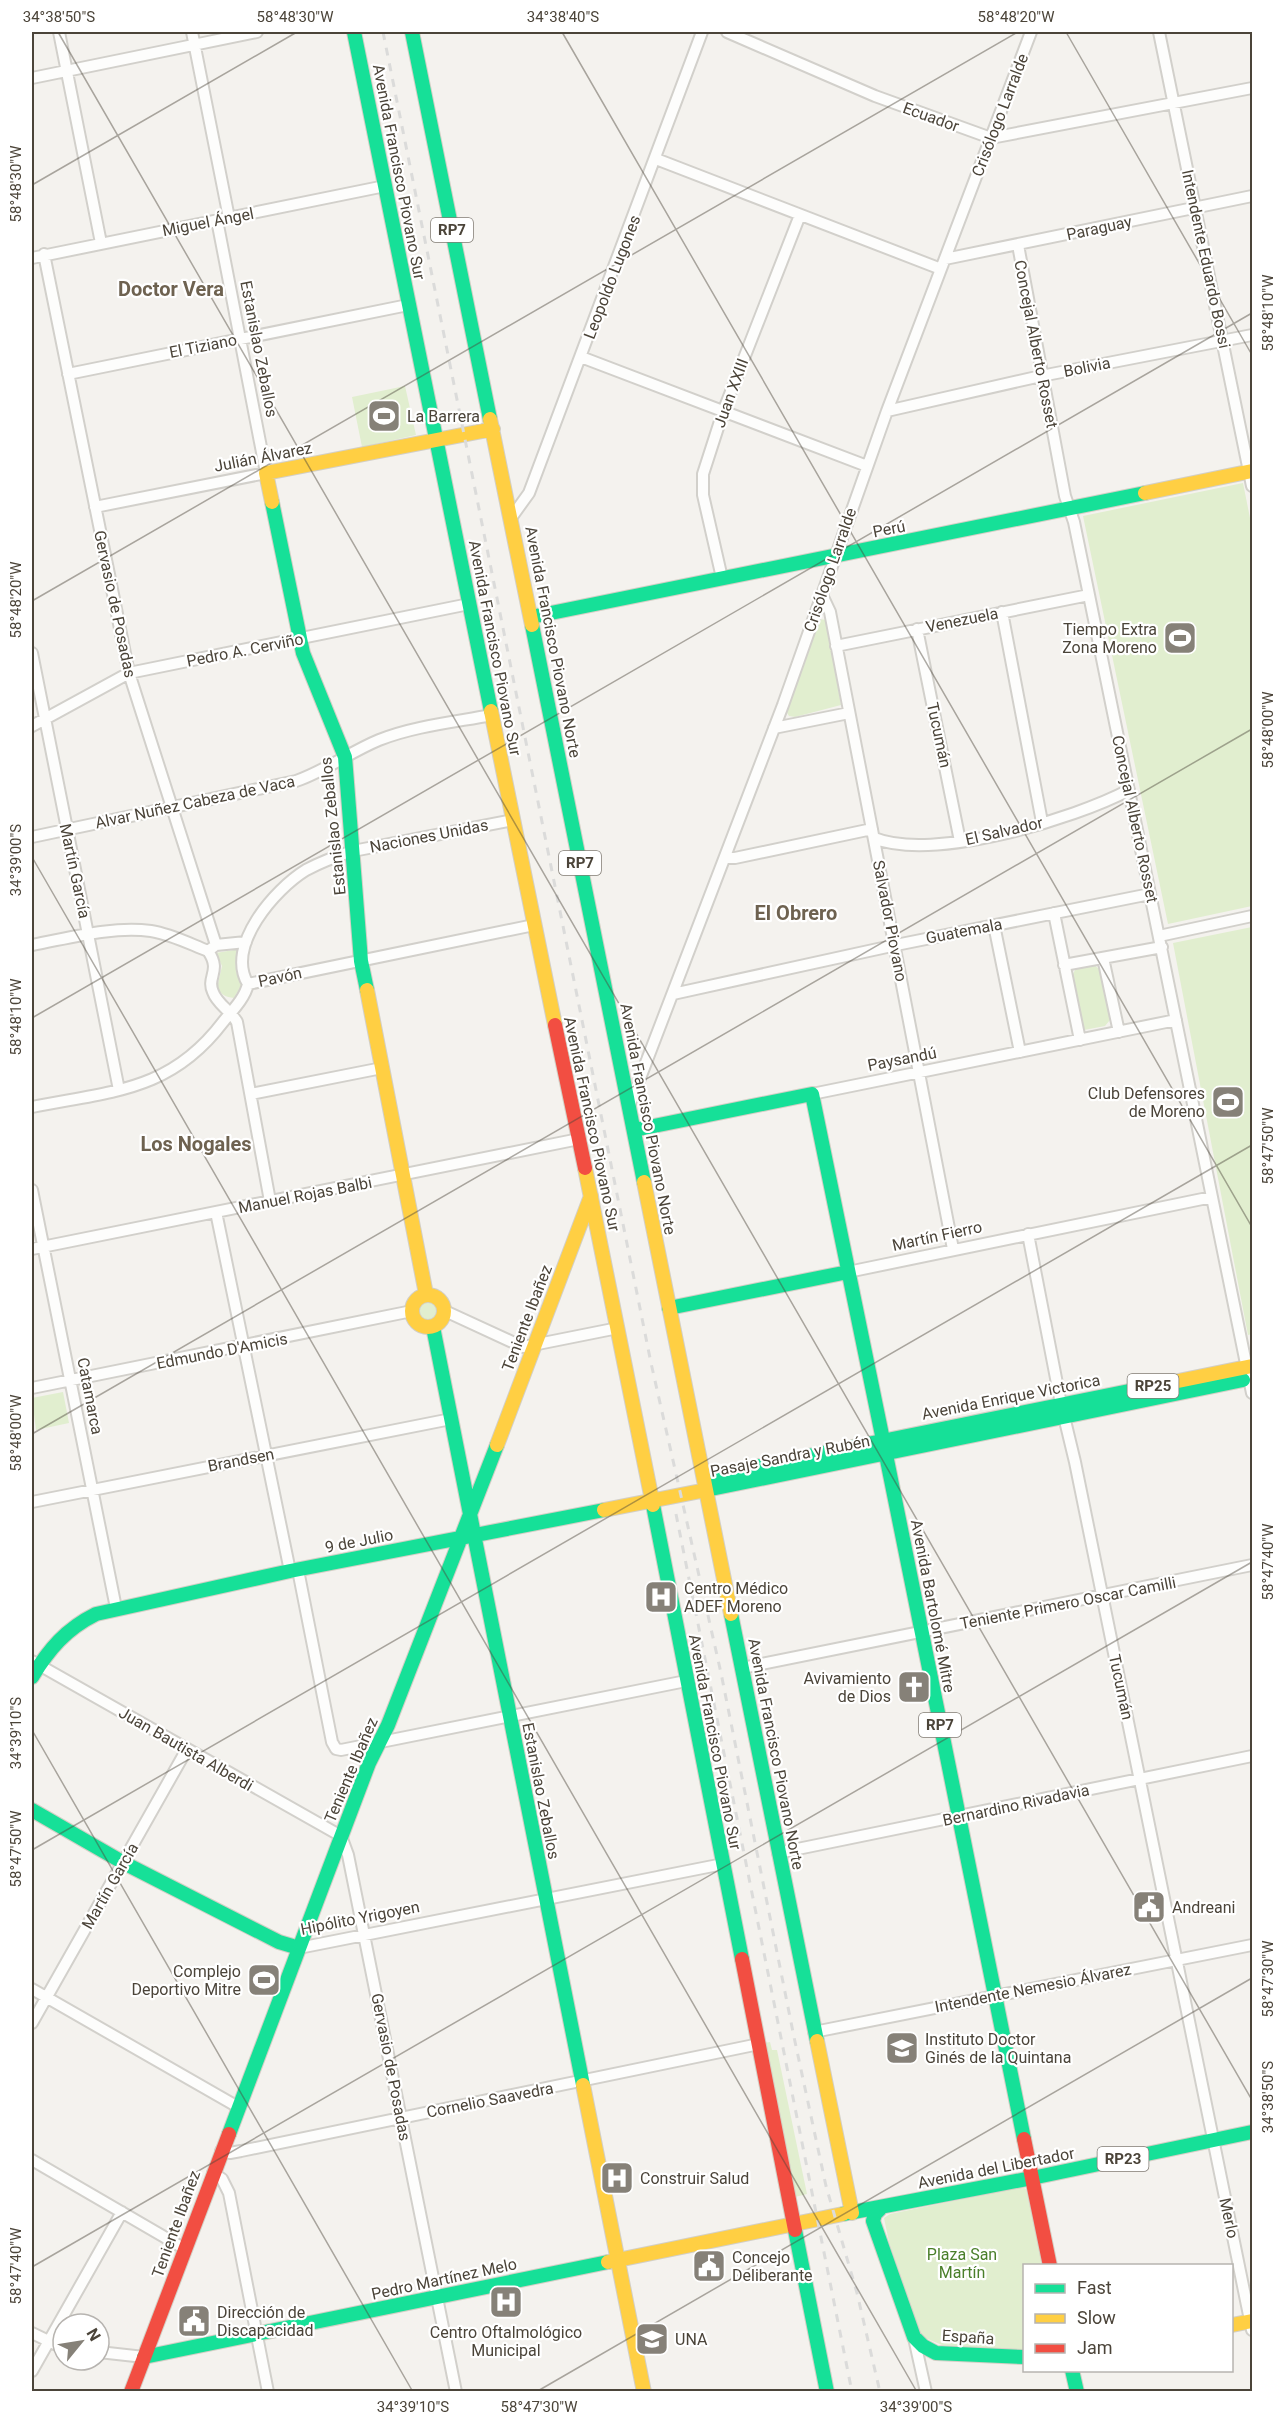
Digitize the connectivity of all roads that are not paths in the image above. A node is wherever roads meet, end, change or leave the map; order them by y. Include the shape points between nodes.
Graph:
1 (59, 32) edge
2 (192, 32) edge
3 (257, 32) edge
4 (354, 32) edge
5 (412, 32) edge
6 (702, 32) edge
7 (727, 32) edge
8 (1031, 32) edge
9 (1159, 32) edge
10 (195, 44) junction
11 (66, 70) junction
12 (32, 78) edge
13 (1252, 88) edge
14 (1174, 104) junction
15 (991, 138) junction
16 (656, 159) junction
17 (385, 186) junction
18 (1252, 196) edge
19 (1195, 208) junction
20 (800, 215) junction
21 (230, 218) junction
22 (217, 220) junction
23 (101, 243) junction
24 (1018, 245) junction
25 (45, 254) junction
26 (32, 258) edge
27 (943, 264) junction
28 (408, 305) junction
29 (1252, 335) edge
30 (240, 339) junction
31 (1222, 341) junction
32 (581, 357) junction
33 (68, 374) junction
34 (1041, 376) junction
35 (887, 411) junction
36 (723, 412) junction
37 (492, 429) junction
38 (437, 440) junction
39 (867, 466) junction
40 (1251, 472) edge
41 (266, 473) junction
42 (1252, 486) edge
43 (95, 507) junction
44 (1069, 509) junction
45 (511, 518) junction
46 (836, 557) junction
47 (722, 578) junction
48 (822, 595) junction
49 (1089, 595) junction
50 (470, 604) junction
51 (1002, 612) junction
52 (531, 616) junction
53 (917, 629) junction
54 (300, 639) junction
55 (836, 646) junction
56 (32, 653) edge
57 (129, 673) junction
58 (849, 713) junction
59 (492, 715) junction
60 (45, 719) junction
61 (32, 726) edge
62 (774, 728) junction
63 (345, 757) junction
64 (1129, 789) junction
65 (171, 808) junction
66 (513, 820) junction
67 (1042, 822) junction
68 (67, 829) junction
69 (873, 833) junction
70 (32, 837) edge
71 (960, 841) junction
72 (353, 851) junction
73 (724, 858) junction
74 (1150, 894) junction
75 (1054, 914) junction
76 (1252, 916) edge
77 (534, 925) junction
78 (994, 925) junction
79 (88, 934) junction
80 (1160, 941) junction
81 (246, 942) junction
82 (32, 945) edge
83 (896, 945) junction
84 (212, 948) junction
85 (1103, 958) junction
86 (361, 961) junction
87 (1064, 965) junction
88 (248, 984) junction
89 (672, 994) junction
90 (231, 1012) junction
91 (1176, 1020) junction
92 (1119, 1032) junction
93 (1080, 1040) junction
94 (1020, 1052) junction
95 (382, 1068) junction
96 (919, 1072) junction
97 (118, 1090) junction
98 (251, 1094) junction
99 (812, 1094) junction
100 (32, 1107) edge
101 (629, 1108) junction
102 (633, 1130) junction
103 (579, 1139) junction
104 (403, 1175) junction
105 (32, 1190) edge
106 (591, 1196) junction
107 (1212, 1197) junction
108 (270, 1201) junction
109 (216, 1212) junction
110 (1028, 1234) junction
111 (43, 1247) junction
112 (32, 1250) edge
113 (953, 1250) junction
114 (848, 1272) junction
115 (426, 1294) junction
116 (669, 1308) junction
117 (412, 1311) junction
118 (445, 1311) junction
119 (433, 1327) junction
120 (618, 1328) junction
121 (243, 1347) junction
122 (534, 1347) junction
123 (1250, 1372) edge
124 (70, 1381) junction
125 (32, 1388) edge
126 (1252, 1393) edge
127 (1063, 1410) junction
128 (451, 1419) junction
129 (883, 1440) junction
130 (886, 1455) junction
131 (266, 1456) junction
132 (92, 1490) junction
133 (706, 1490) junction
134 (652, 1501) junction
135 (32, 1502) edge
136 (471, 1515) junction
137 (469, 1536) junction
138 (1252, 1565) edge
139 (294, 1570) junction
140 (1102, 1596) junction
141 (116, 1608) junction
142 (921, 1632) junction
143 (35, 1663) edge
144 (742, 1668) junction
145 (32, 1677) edge
146 (686, 1682) junction
147 (510, 1717) junction
148 (379, 1743) junction
149 (187, 1749) junction
150 (1252, 1756) edge
151 (1140, 1779) junction
152 (32, 1810) edge
153 (959, 1818) junction
154 (341, 1836) junction
155 (778, 1853) junction
156 (123, 1863) junction
157 (723, 1864) junction
158 (545, 1899) junction
159 (364, 1935) junction
160 (1252, 1945) edge
161 (299, 1948) junction
162 (1177, 1959) junction
163 (32, 1989) edge
164 (995, 1996) junction
165 (46, 1997) junction
166 (32, 2023) edge
167 (814, 2032) junction
168 (759, 2044) junction
169 (582, 2082) junction
170 (238, 2107) junction
171 (401, 2118) junction
172 (1252, 2132) edge
173 (1214, 2140) junction
174 (221, 2151) junction
175 (32, 2160) edge
176 (213, 2173) junction
177 (1032, 2178) junction
178 (880, 2209) junction
179 (122, 2212) junction
180 (852, 2213) junction
181 (795, 2224) junction
182 (876, 2232) junction
183 (185, 2248) junction
184 (618, 2260) junction
185 (1050, 2264) edge
186 (438, 2298) junction
187 (1252, 2324) edge
188 (1233, 2325) edge
189 (32, 2333) edge
190 (257, 2334) junction
191 (914, 2337) junction
192 (48, 2342) junction
193 (51, 2343) edge
194 (111, 2353) edge
195 (144, 2357) junction
196 (1023, 2357) edge
197 (32, 2371) edge
198 (1072, 2372) edge
199 (131, 2391) edge
200 (268, 2391) edge
201 (456, 2391) edge
202 (644, 2391) edge
203 (828, 2391) edge
204 (926, 2391) edge
205 (1077, 2391) edge

1 - 11 street
2 - 10 street
3 - 10 street
4 - 17 street, Avenida Francisco Piovano Sur
5 - 37 street, Avenida Francisco Piovano Norte / RP7
6 - 16 street, Leopoldo Lugones
7 - 15 street, Ecuador via 875,96
8 - 15 street, Crisólogo Larralde
9 - 14 street, Intendente Eduardo Bossi
10 - 11 street
10 - 21 street
11 - 12 street
11 - 23 street
13 - 14 street
14 - 15 street
14 - 19 street, Intendente Eduardo Bossi
15 - 27 street, Crisólogo Larralde
16 - 20 street
16 - 32 street, Leopoldo Lugones
17 - 21 street, Miguel Ángel
17 - 28 street, Avenida Francisco Piovano Sur
18 - 19 street, Paraguay
19 - 24 street, Paraguay
19 - 31 street, Intendente Eduardo Bossi
20 - 27 street
20 - 36 street, Juan XXIII
21 - 22 street, Miguel Ángel
22 - 23 street, Miguel Ángel
22 - 30 street, Estanislao Zeballos
23 - 25 street, Miguel Ángel
24 - 27 street, Paraguay
24 - 34 street, Concejal Alberto Rosset
25 - 26 street, Miguel Ángel
25 - 33 street, Gervasio de Posadas
27 - 35 street, Crisólogo Larralde
28 - 30 street, El Tiziano
28 - 38 street, Avenida Francisco Piovano Sur
29 - 31 street, Bolivia
30 - 33 street, El Tiziano
30 - 41 street, Estanislao Zeballos
31 - 34 street, Bolivia
31 - 40 street, Intendente Eduardo Bossi
32 - 36 street
32 - 45 street, Leopoldo Lugones via 529,493
33 - 43 street, Gervasio de Posadas
34 - 35 street, Bolivia
34 - 44 street, Concejal Alberto Rosset
35 - 39 street, Crisólogo Larralde
36 - 39 street
36 - 47 street, Juan XXIII via 702,484
37 - 38 street, Julián Álvarez
37 - 45 street, Avenida Francisco Piovano Norte / RP7
38 - 41 street, Julián Álvarez
38 - 50 street, Avenida Francisco Piovano Sur
39 - 46 street, Crisólogo Larralde
40 - 42 street, Intendente Eduardo Bossi
40 - 44 street, Perú
41 - 43 street, Julián Álvarez
41 - 54 street, Estanislao Zeballos
43 - 57 street, Gervasio de Posadas
44 - 46 street, Perú
44 - 49 street, Concejal Alberto Rosset
45 - 52 street, Avenida Francisco Piovano Norte / RP7
46 - 47 street, Perú
46 - 48 street, Crisólogo Larralde
47 - 52 street, Perú
48 - 55 street, Salvador Piovano via 830,612
48 - 62 street, Crisólogo Larralde
49 - 51 street, Venezuela
49 - 64 street, Concejal Alberto Rosset
50 - 54 street, Pedro A. Cerviño
50 - 59 street, Avenida Francisco Piovano Sur
51 - 53 street, Venezuela
51 - 67 street
52 - 101 street, Avenida Francisco Piovano Norte / RP7
53 - 55 street, Venezuela
53 - 71 street, Tucumán
54 - 57 street, Pedro A. Cerviño
54 - 63 street, Estanislao Zeballos
55 - 58 street, Salvador Piovano
56 - 60 street, Martín García
57 - 60 street, Pedro A. Cerviño
57 - 65 street, Gervasio de Posadas
58 - 62 street
58 - 69 street, Salvador Piovano
59 - 63 street, Alvar Nuñez Cabeza de Vaca via 395,734
59 - 66 street, Avenida Francisco Piovano Sur
60 - 61 street, Pedro A. Cerviño
60 - 68 street, Martín García
62 - 73 street, Crisólogo Larralde
63 - 65 street, Alvar Nuñez Cabeza de Vaca via 296,781
63 - 72 street, Estanislao Zeballos
64 - 67 street, El Salvador via 1099,804
64 - 74 street, Concejal Alberto Rosset
65 - 68 street, Alvar Nuñez Cabeza de Vaca
65 - 84 street, Gervasio de Posadas
66 - 72 street, Naciones Unidas
66 - 77 street, Avenida Francisco Piovano Sur
67 - 71 street, El Salvador
68 - 70 street, Alvar Nuñez Cabeza de Vaca
68 - 79 street, Martín García
69 - 71 street, El Salvador via 889,843
69 - 73 street, El Salvador
69 - 83 street, Salvador Piovano
72 - 81 street, Naciones Unidas via 306,870 289,883 258,918
72 - 86 street, Estanislao Zeballos
73 - 89 street, Crisólogo Larralde
74 - 75 street, Guatemala
74 - 80 street, Concejal Alberto Rosset
75 - 78 street, Guatemala
75 - 87 street
76 - 80 street
77 - 86 street, Pavón
77 - 103 street, Avenida Francisco Piovano Sur
78 - 83 street, Guatemala
78 - 94 street
79 - 82 street
79 - 84 street via 151,931
79 - 97 street, Martín García
80 - 85 street
80 - 91 street, Concejal Alberto Rosset
81 - 84 street
81 - 88 street via 242,971
83 - 89 street, Guatemala
83 - 96 street, Salvador Piovano
84 - 90 street, Gervasio de Posadas via 212,992
85 - 87 street
85 - 92 street
86 - 88 street, Pavón
86 - 95 street, Estanislao Zeballos
87 - 93 street
88 - 90 street, Pavón
89 - 101 street, Crisólogo Larralde
90 - 97 street, Pavón via 196,1053 172,1071
90 - 98 street, Gervasio de Posadas via 237,1022
91 - 92 street, Paysandú
91 - 107 street, Concejal Alberto Rosset
92 - 93 street, Paysandú
93 - 94 street, Paysandú
94 - 96 street, Paysandú
95 - 98 street
95 - 104 street, Estanislao Zeballos
96 - 99 street, Paysandú
96 - 113 street, Salvador Piovano
97 - 100 street, Pavón
98 - 108 street, Gervasio de Posadas
99 - 102 street, Paysandú
99 - 114 street, Avenida Bartolomé Mitre
101 - 102 street, Avenida Francisco Piovano Norte / RP7
102 - 116 street, Avenida Francisco Piovano Norte / RP7
103 - 104 street, Manuel Rojas Balbi
103 - 106 street, Avenida Francisco Piovano Sur
104 - 108 street, Manuel Rojas Balbi
104 - 115 street, Estanislao Zeballos
105 - 111 street, Catamarca
106 - 120 street, Avenida Francisco Piovano Sur
106 - 122 street, Teniente Ibañez
107 - 110 street, Martín Fierro
107 - 123 street, Concejal Alberto Rosset
108 - 109 street, Manuel Rojas Balbi
109 - 111 street, Manuel Rojas Balbi
109 - 121 street
110 - 113 street, Martín Fierro
110 - 127 street, Tucumán
111 - 112 street, Manuel Rojas Balbi
111 - 124 street, Catamarca
113 - 114 street, Martín Fierro
114 - 116 street, Martín Fierro
114 - 129 street, Avenida Bartolomé Mitre
115 - 117 street via 418,1297
115 - 118 street via 437,1296
116 - 133 street, Avenida Francisco Piovano Norte / RP7
117 - 119 street via 420,1324
117 - 121 street, Edmundo D'Amicis
118 - 119 street via 440,1323
118 - 122 street via 516,1346
119 - 128 street, Estanislao Zeballos
120 - 122 street
120 - 134 street, Avenida Francisco Piovano Sur
121 - 124 street, Edmundo D'Amicis
121 - 131 street
122 - 136 street, Teniente Ibañez
123 - 126 street, Concejal Alberto Rosset
123 - 127 street, Avenida Enrique Victorica / RP25
124 - 125 street, Edmundo D'Amicis
124 - 132 street, Catamarca
127 - 129 street, Avenida Enrique Victorica / RP25
127 - 130 street, Avenida Enrique Victorica / RP25
127 - 140 street, Tucumán
128 - 131 street, Brandsen
128 - 136 street, Estanislao Zeballos
129 - 130 street, Avenida Bartolomé Mitre / RP7
129 - 133 street, Pasaje Sandra y Rubén via 720,1474
130 - 133 street, Pasaje Sandra y Rubén
130 - 142 street, Avenida Bartolomé Mitre / RP7
131 - 132 street, Brandsen
131 - 139 street
132 - 135 street, Brandsen
132 - 141 street, Catamarca
133 - 134 street, 9 de Julio
133 - 144 street, Avenida Francisco Piovano Norte
134 - 137 street, 9 de Julio
134 - 146 street, Avenida Francisco Piovano Sur
136 - 137 street, Estanislao Zeballos
137 - 139 street, 9 de Julio
137 - 147 street, Estanislao Zeballos
137 - 148 street, Teniente Ibañez
138 - 140 street, Teniente Primero Oscar Camilli
139 - 141 street, 9 de Julio
139 - 148 street via 332,1742 341,1750
140 - 142 street, Teniente Primero Oscar Camilli
140 - 151 street, Tucumán
141 - 143 street, 9 de Julio via 69,1628
142 - 144 street, Teniente Primero Oscar Camilli
142 - 153 street, Avenida Bartolomé Mitre / RP7
143 - 145 street
143 - 149 street, Juan Bautista Alberdi
144 - 155 street, Avenida Francisco Piovano Norte
146 - 147 street
146 - 157 street, Avenida Francisco Piovano Sur
147 - 148 street
147 - 158 street, Estanislao Zeballos
148 - 154 street, Teniente Ibañez
149 - 154 street, Juan Bautista Alberdi
149 - 156 street, Martín García
150 - 151 street, Bernardino Rivadavia
151 - 153 street, Bernardino Rivadavia
151 - 162 street, Tucumán
152 - 156 street, Hipólito Yrigoyen
153 - 155 street, Bernardino Rivadavia
153 - 164 street, Avenida Bartolomé Mitre / RP7
154 - 159 street, Gervasio de Posadas
154 - 161 street, Teniente Ibañez
155 - 167 street, Avenida Francisco Piovano Norte
156 - 161 street, Hipólito Yrigoyen via 279,1942
156 - 165 street, Martín García
157 - 158 street, Hipólito Yrigoyen
157 - 168 street, Avenida Francisco Piovano Sur
158 - 159 street, Hipólito Yrigoyen
158 - 169 street, Estanislao Zeballos
159 - 161 street, Hipólito Yrigoyen
159 - 171 street, Gervasio de Posadas
160 - 162 street, Intendente Nemesio Álvarez
161 - 170 street, Teniente Ibañez
162 - 164 street, Intendente Nemesio Álvarez
162 - 173 street, Tucumán
163 - 165 street
164 - 167 street, Intendente Nemesio Álvarez
164 - 177 street, Avenida Bartolomé Mitre / RP7
165 - 166 street, Martín García
165 - 170 street
167 - 180 street, Avenida Francisco Piovano Norte
168 - 169 street, Cornelio Saavedra
168 - 181 street, Avenida Francisco Piovano Sur
169 - 171 street, Cornelio Saavedra
169 - 184 street, Estanislao Zeballos
170 - 174 street, Teniente Ibañez
171 - 174 street, Cornelio Saavedra via 241,2151
171 - 186 street, Gervasio de Posadas
172 - 173 street, Avenida del Libertador / RP23
173 - 177 street, Avenida del Libertador / RP23
173 - 187 street, Merlo
174 - 176 street, Teniente Ibañez
175 - 179 street
176 - 183 street, Teniente Ibañez
176 - 190 street via 222,2179 229,2193
177 - 178 street, Avenida del Libertador / RP23
177 - 185 street, Avenida Bartolomé Mitre / RP7
178 - 180 street, Avenida del Libertador / RP23
178 - 182 street via 873,2221
179 - 183 street
179 - 192 street
180 - 181 street, Avenida del Libertador
180 - 182 street
181 - 184 street, Pedro Martínez Melo
181 - 203 street, Avenida Francisco Piovano Sur
182 - 191 street
183 - 195 street, Teniente Ibañez
184 - 186 street, Pedro Martínez Melo
184 - 202 street, Estanislao Zeballos
186 - 190 street, Pedro Martínez Melo
186 - 201 street, Gervasio de Posadas
187 - 188 street
189 - 192 street
190 - 195 street, Pedro Martínez Melo
190 - 200 street
191 - 196 street, España via 936,2353
191 - 204 street
192 - 193 street
192 - 197 street
194 - 195 street, Pedro Martínez Melo
195 - 199 street, Teniente Ibañez
198 - 205 street

